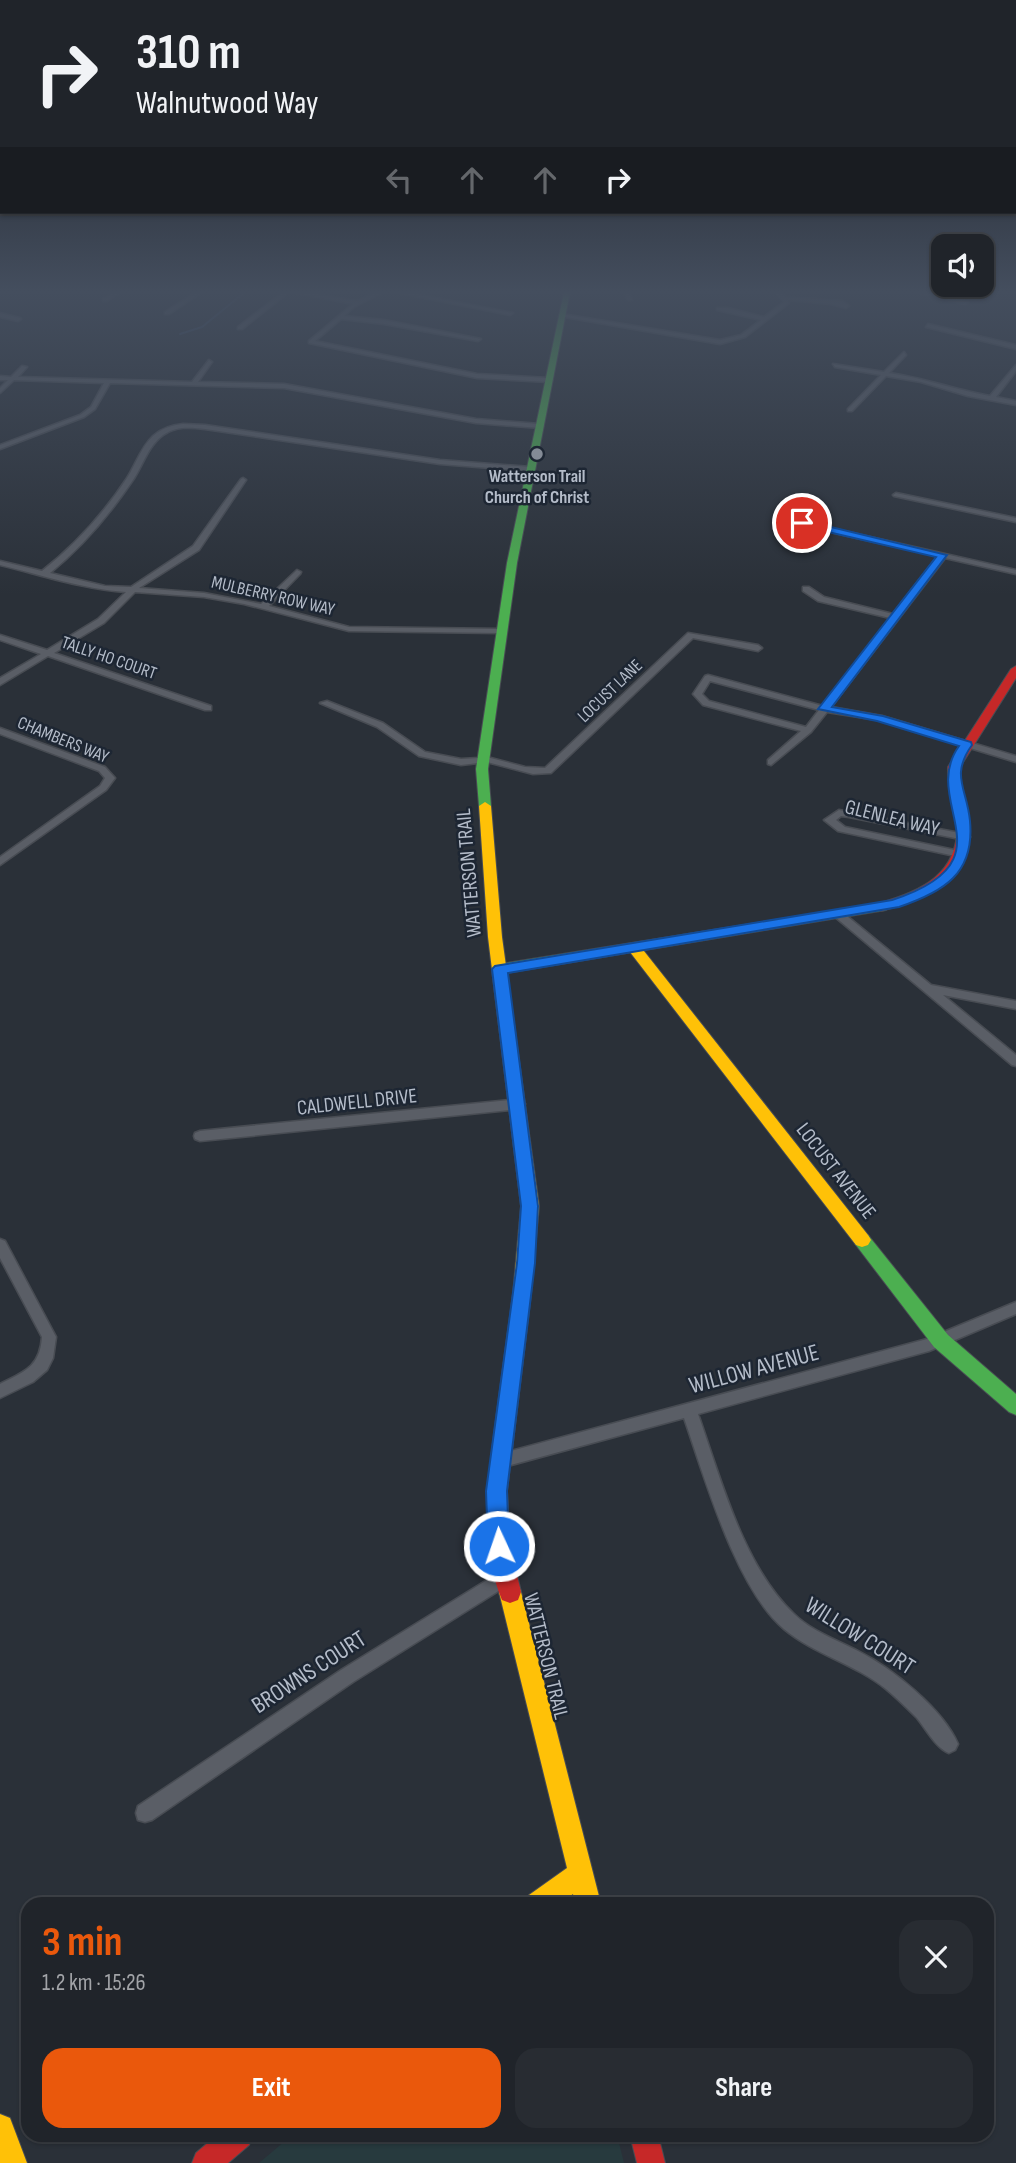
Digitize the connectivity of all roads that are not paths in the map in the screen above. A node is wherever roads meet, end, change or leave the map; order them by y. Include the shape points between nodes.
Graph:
1 (101, 393) edge
2 (330, 393) edge
3 (546, 393) edge
4 (866, 393) edge
5 (970, 393) edge
6 (996, 393) edge
7 (992, 398) junction
8 (1016, 402) edge
9 (850, 410) dead end
10 (540, 426) junction
11 (0, 447) edge
12 (531, 469) junction
13 (243, 480) dead end
14 (896, 495) dead end
15 (1016, 520) edge
16 (802, 523) dead end
17 (943, 555) junction
18 (0, 563) edge
19 (297, 572) dead end
20 (1016, 572) edge
21 (43, 574) junction
22 (806, 589) dead end
23 (130, 592) junction
24 (264, 606) junction
25 (894, 617) junction
26 (500, 631) junction
27 (0, 637) edge
28 (758, 648) dead end
29 (48, 653) junction
30 (1016, 669) edge
31 (0, 682) edge
32 (324, 703) dead end
33 (208, 708) dead end
34 (824, 709) junction
35 (808, 730) junction
36 (0, 731) edge
37 (12, 736) junction
38 (0, 743) edge
39 (966, 745) junction
40 (1016, 759) edge
41 (483, 760) junction
42 (771, 762) dead end
43 (965, 837) junction
44 (960, 854) junction
45 (0, 862) edge
46 (838, 914) junction
47 (635, 948) junction
48 (500, 969) junction
49 (929, 989) junction
50 (1016, 1005) edge
51 (1016, 1062) edge
52 (519, 1104) junction
53 (200, 1136) dead end
54 (0, 1245) edge
55 (1016, 1308) edge
56 (941, 1341) junction
57 (0, 1391) edge
58 (1016, 1406) edge
59 (689, 1410) junction
60 (500, 1461) junction
61 (505, 1577) junction
62 (949, 1744) dead end
63 (145, 1813) dead end
64 (580, 1874) junction
65 (548, 1897) edge
66 (586, 1897) edge
67 (0, 2128) edge
68 (231, 2142) edge
69 (647, 2142) edge
70 (13, 2163) edge
71 (206, 2163) edge
72 (652, 2163) edge

1 - 11 street via 82,416
2 - 10 street via 476,421
3 - 10 main road, WATTERSON TRAIL
4 - 9 street
5 - 7 street
6 - 7 street
7 - 8 street
10 - 12 main road, WATTERSON TRAIL
12 - 21 street via 440,462 205,427 174,428 152,439 132,476 75,547
12 - 26 main road, WATTERSON TRAIL
13 - 23 street via 196,548
14 - 15 street
16 - 17 street
17 - 20 street
17 - 25 street
18 - 21 street, MULBERRY ROW WAY
19 - 24 street
21 - 23 street, MULBERRY ROW WAY
22 - 25 street via 821,599
23 - 24 street, MULBERRY ROW WAY via 204,595
23 - 29 street via 101,621
24 - 26 street, MULBERRY ROW WAY via 359,631
25 - 34 street
26 - 41 main road, WATTERSON TRAIL
27 - 29 street, TALLY HO COURT
28 - 41 street, LOCUST LANE via 691,635 548,771
29 - 31 street
29 - 33 street, TALLY HO COURT
30 - 39 main road
32 - 41 street via 380,725 422,754 461,762
34 - 35 street
34 - 35 street via 708,678 698,694 706,702
34 - 39 street via 879,718
35 - 42 street
36 - 37 street, CHAMBERS WAY
37 - 38 street
37 - 45 street, CHAMBERS WAY via 103,769 109,780
39 - 40 street
39 - 43 main road via 953,775
41 - 48 main road, WATTERSON TRAIL via 485,829
43 - 44 main road
43 - 44 street, GLENLEA WAY via 849,814 839,813 830,820 842,829
44 - 46 main road via 945,881 926,893
46 - 47 main road
46 - 49 street
47 - 48 main road
47 - 56 main road, LOCUST AVENUE
48 - 52 main road, WATTERSON TRAIL
49 - 50 street
49 - 51 street
52 - 53 street, CALDWELL DRIVE
52 - 60 main road, WATTERSON TRAIL via 529,1230
54 - 57 street via 49,1337 50,1352 43,1367
55 - 56 street, WILLOW AVENUE
56 - 58 main road, LOCUST AVENUE
56 - 59 street, WILLOW AVENUE
59 - 60 street, WILLOW AVENUE
59 - 62 street, WILLOW COURT via 747,1561 771,1604 790,1623 873,1669 908,1696
60 - 61 main road, WATTERSON TRAIL via 496,1522
61 - 63 street, BROWNS COURT via 347,1676
61 - 64 main road, WATTERSON TRAIL
64 - 65 main road
64 - 66 main road, WATTERSON TRAIL
67 - 70 main road
68 - 71 main road
69 - 72 main road

